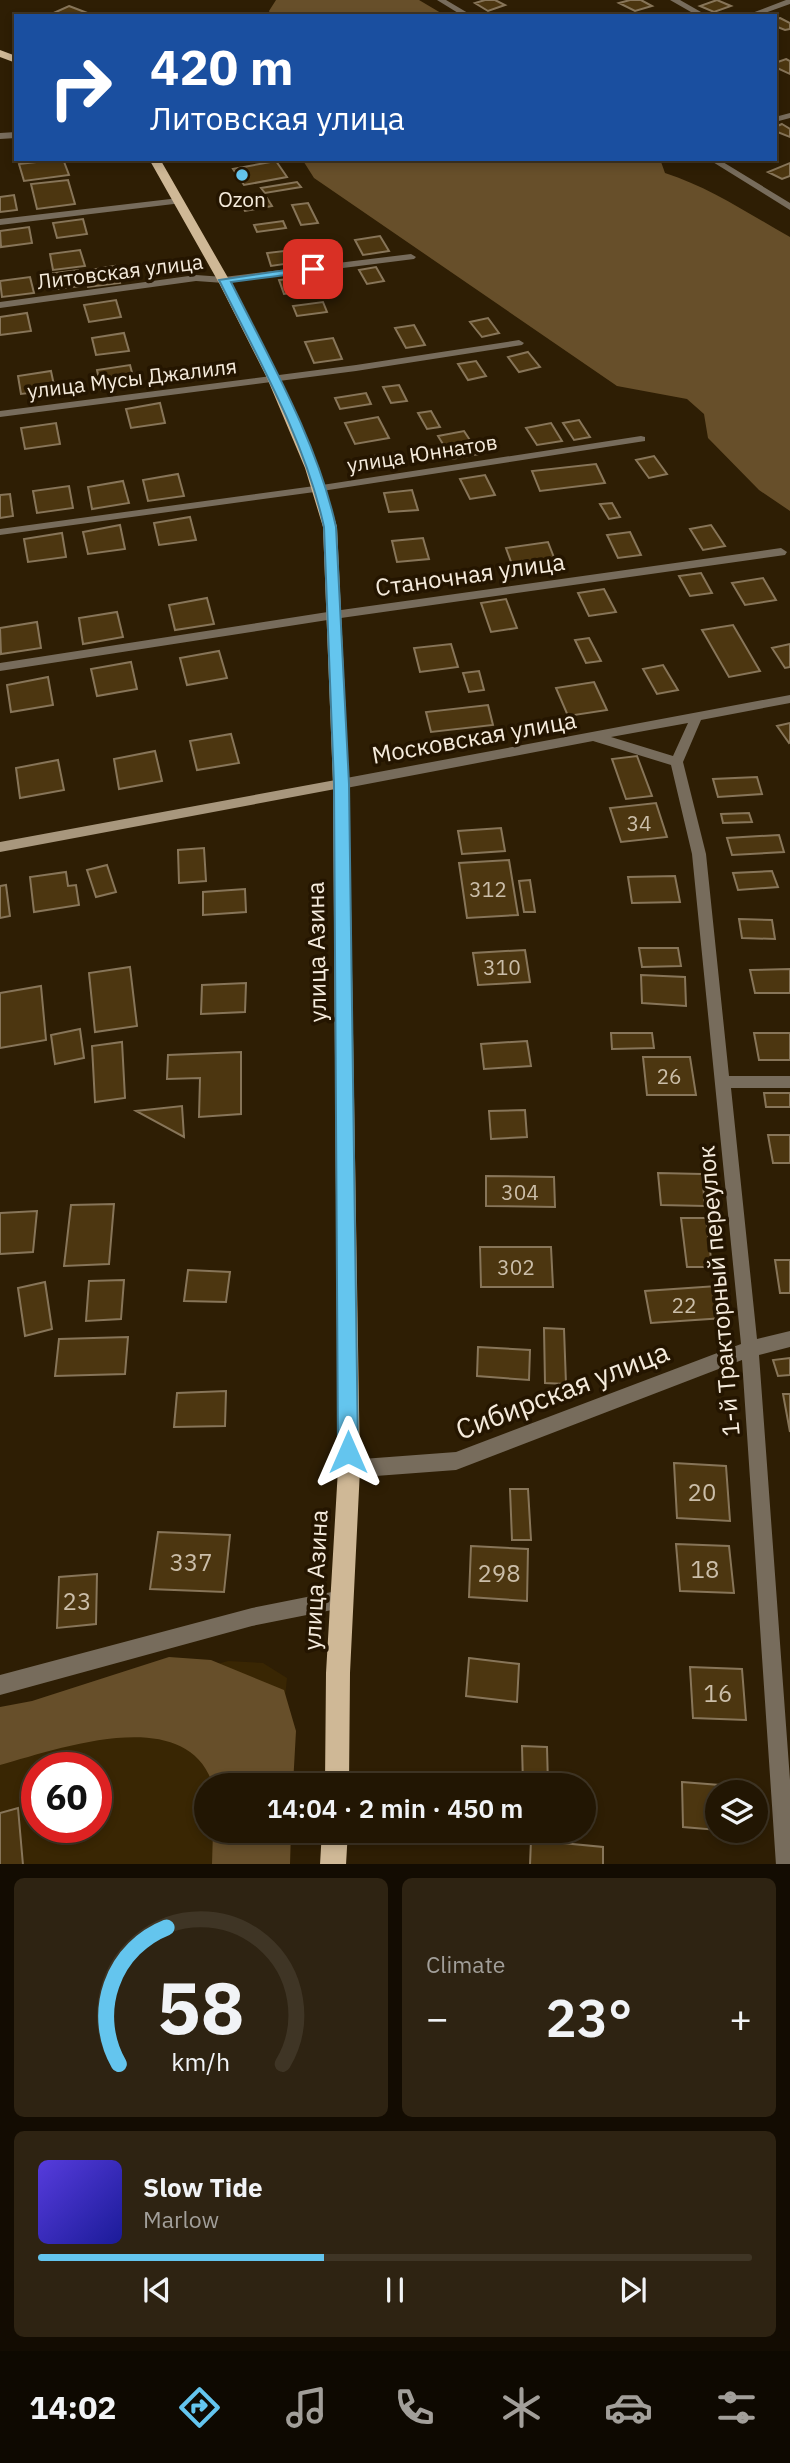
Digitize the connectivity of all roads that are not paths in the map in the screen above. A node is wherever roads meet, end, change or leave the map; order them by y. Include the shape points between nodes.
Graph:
1 (441, 0) edge
2 (674, 0) edge
3 (790, 1) edge
4 (466, 14) edge
5 (700, 14) edge
6 (754, 14) edge
7 (155, 161) edge
8 (715, 161) edge
9 (179, 201) junction
10 (790, 207) edge
11 (0, 222) edge
12 (411, 257) dead end
13 (224, 280) junction
14 (0, 305) edge
15 (519, 343) dead end
16 (274, 379) junction
17 (0, 414) edge
18 (641, 439) dead end
19 (322, 488) junction
20 (0, 532) edge
21 (781, 552) dead end
22 (334, 615) junction
23 (0, 667) edge
24 (790, 699) edge
25 (695, 720) junction
26 (597, 737) junction
27 (677, 762) junction
28 (341, 784) junction
29 (0, 847) edge
30 (723, 1082) junction
31 (790, 1082) edge
32 (790, 1339) edge
33 (750, 1349) junction
34 (349, 1469) junction
35 (342, 1599) junction
36 (0, 1685) edge
37 (337, 1773) edge
38 (334, 1843) edge
39 (333, 1864) edge
40 (786, 1864) edge

1 - 4 street
2 - 5 street
3 - 6 street
7 - 9 main road, улица Азина
8 - 10 street
9 - 11 street
9 - 13 main road, улица Азина
12 - 13 street, Литовская улица
13 - 14 street, Литовская улица via 196,278
13 - 16 main road, улица Азина
15 - 16 street, улица Мусы Джалиля
16 - 17 street, улица Мусы Джалиля
16 - 19 main road, улица Азина
18 - 19 street, улица Юннатов
19 - 20 street, улица Юннатов
19 - 22 main road, улица Азина via 330,527
21 - 22 street, Станочная улица
22 - 23 street, Станочная улица
22 - 28 main road, улица Азина
24 - 25 street, Московская улица
25 - 26 street, Московская улица
25 - 27 street
26 - 27 street
26 - 28 street, Московская улица
27 - 30 street, 1-й Тракторный переулок via 699,854
28 - 29 street, Московская улица
28 - 34 main road, улица Азина
30 - 31 street
30 - 33 street, 1-й Тракторный переулок
32 - 33 street, Сибирская улица
33 - 34 street, Сибирская улица via 456,1461
33 - 40 street, 1-й Тракторный переулок
34 - 35 main road, улица Азина
35 - 36 street via 252,1617
35 - 37 main road, улица Азина
38 - 39 main road

